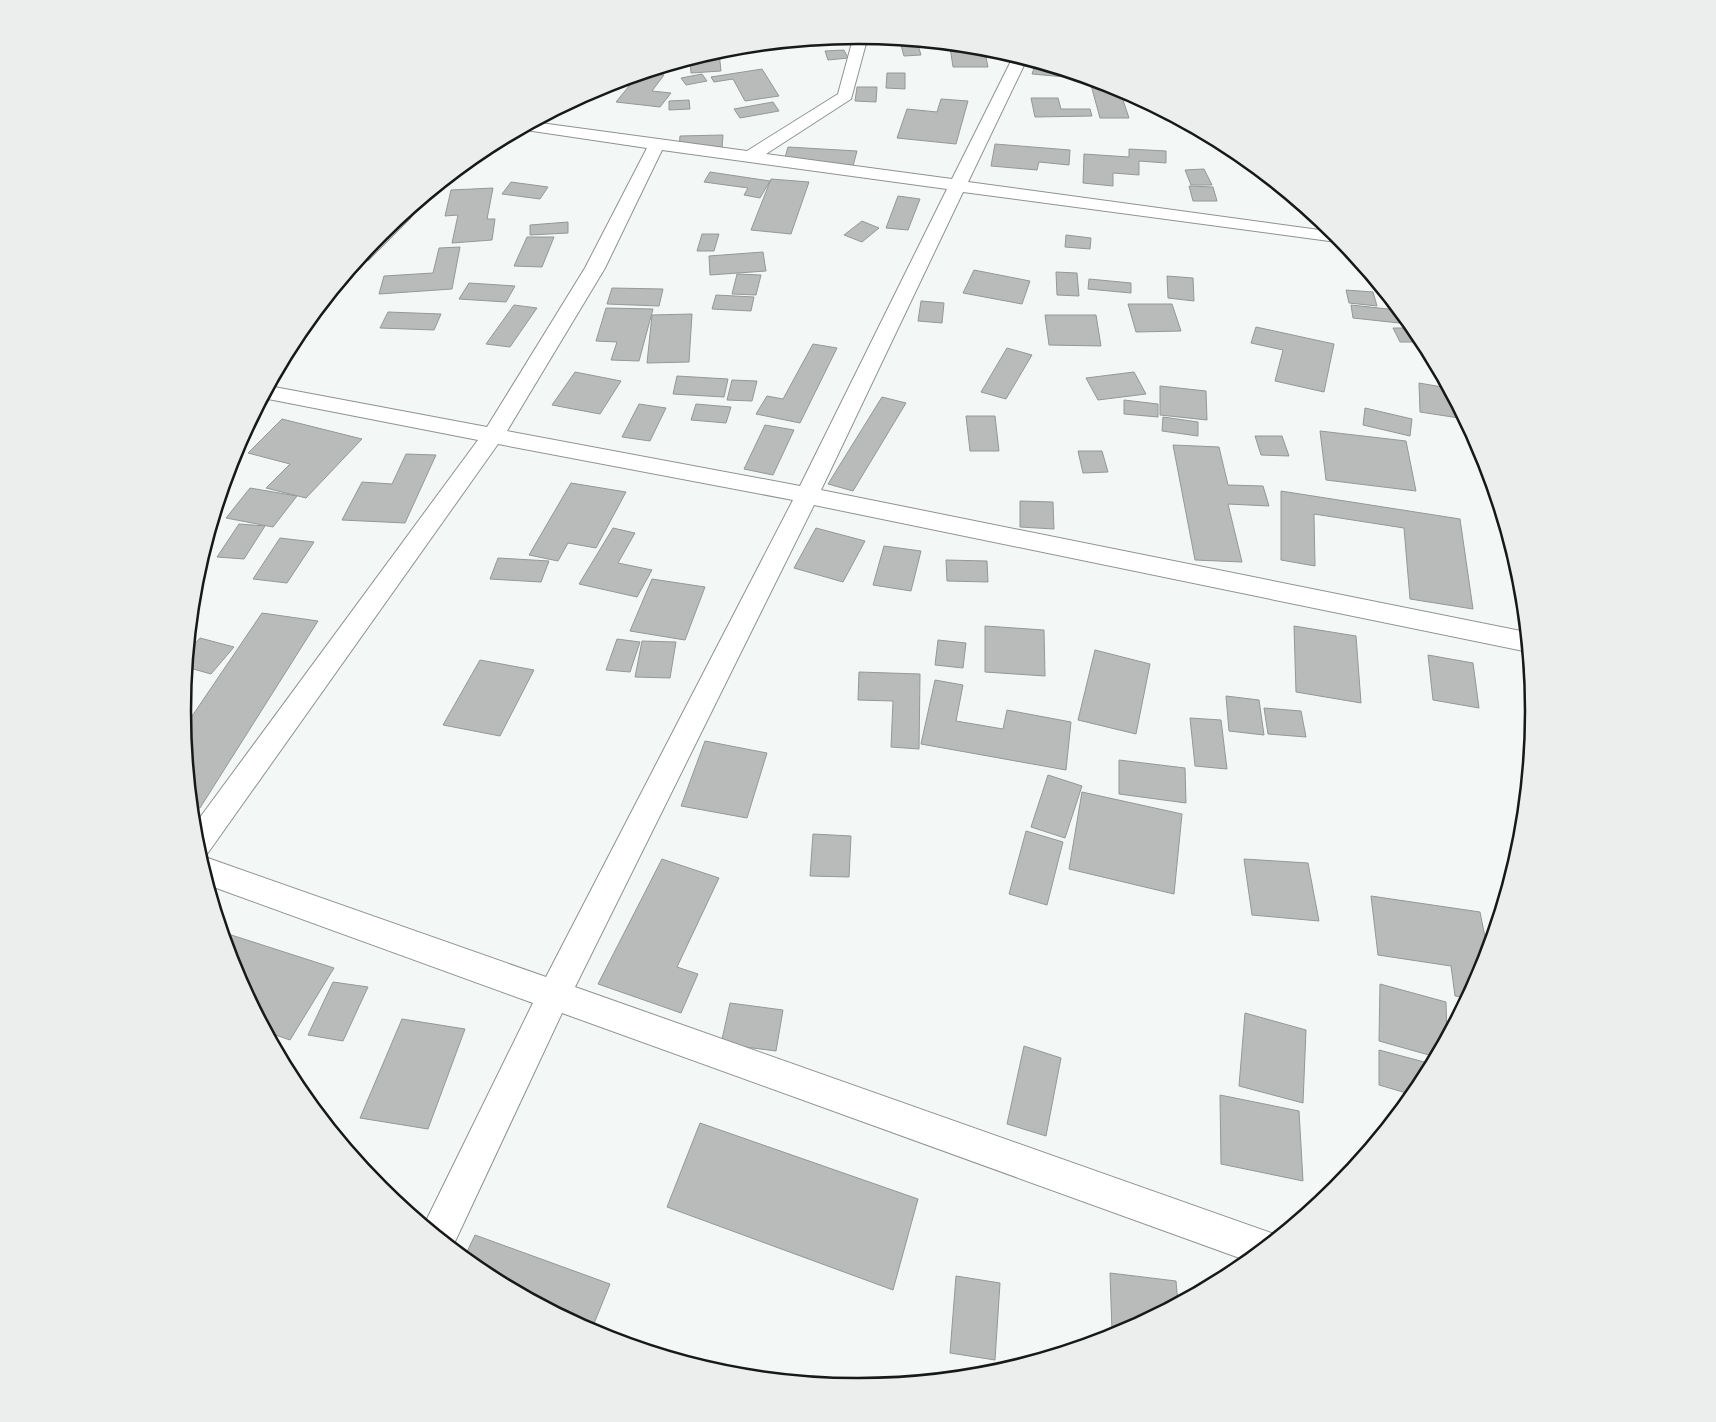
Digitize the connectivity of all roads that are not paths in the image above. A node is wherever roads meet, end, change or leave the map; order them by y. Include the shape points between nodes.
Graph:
1 (859, 44) edge
2 (1017, 63) edge
3 (535, 127) edge
4 (657, 144) junction
5 (751, 156) junction
6 (959, 184) junction
7 (1327, 236) edge
8 (272, 393) edge
9 (492, 435) junction
10 (807, 495) junction
11 (1522, 641) edge
12 (203, 837) edge
13 (211, 873) edge
14 (554, 995) junction
15 (441, 1231) edge
16 (1257, 1245) edge

1 - 5 street via 845,96
2 - 6 street
3 - 4 street
4 - 5 street
4 - 9 street via 595,268
5 - 6 street
6 - 7 street
6 - 10 street
8 - 9 street
9 - 10 street
9 - 12 street
10 - 11 street
10 - 14 street
13 - 14 street
14 - 15 street
14 - 16 street

